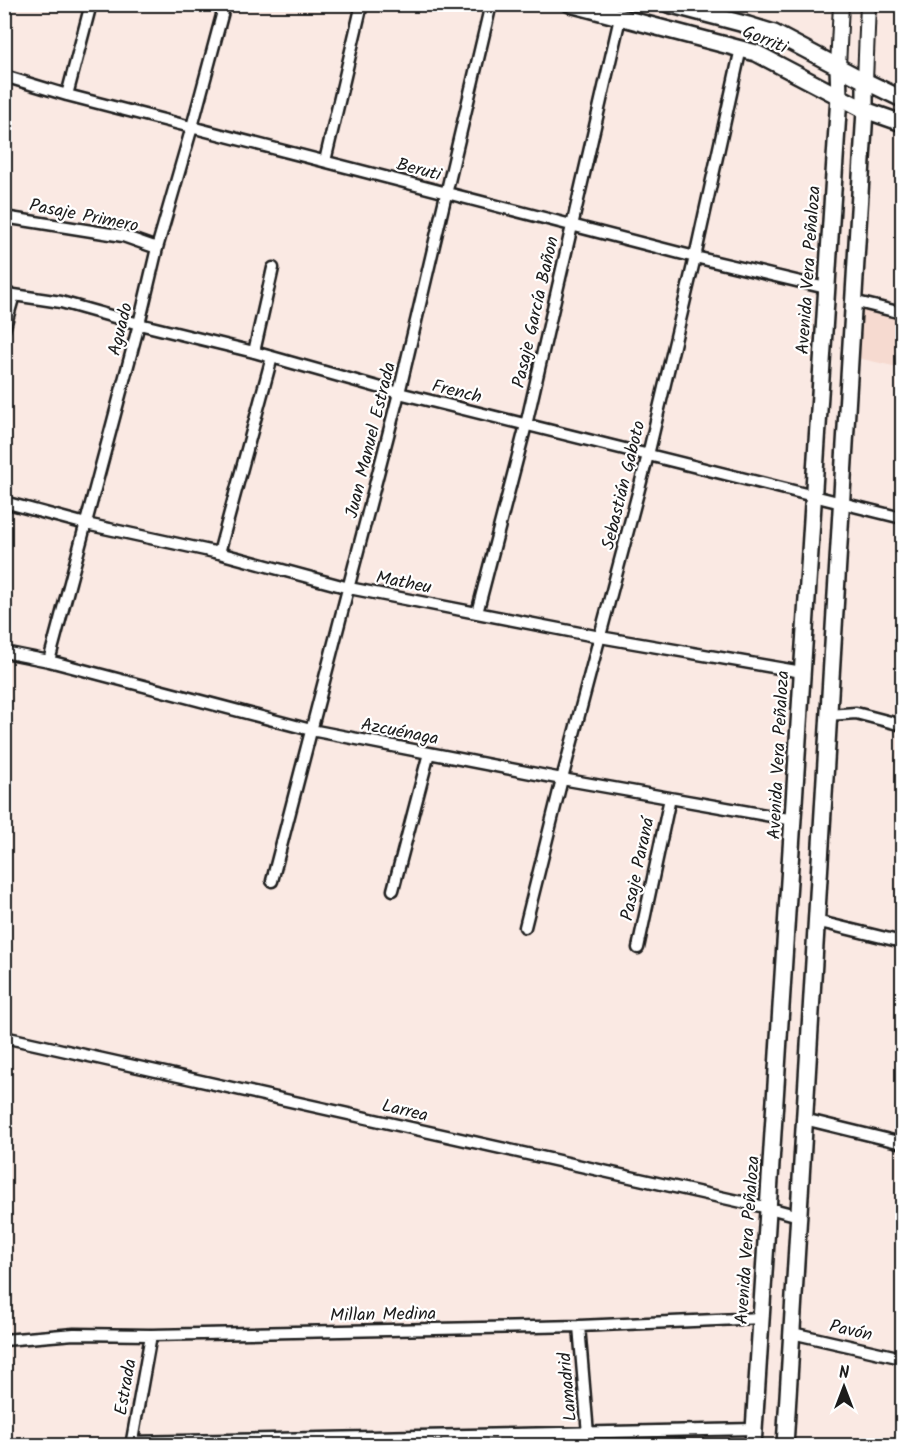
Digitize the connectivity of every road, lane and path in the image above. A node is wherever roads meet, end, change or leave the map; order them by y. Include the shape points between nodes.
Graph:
1 (91, 4) edge
2 (225, 4) edge
3 (362, 4) edge
4 (491, 4) edge
5 (570, 4) edge
6 (668, 4) edge
7 (842, 4) edge
8 (868, 4) edge
9 (620, 18) junction
10 (741, 48) junction
11 (838, 67) junction
12 (4, 76) edge
13 (865, 81) junction
14 (67, 94) junction
15 (839, 96) junction
16 (903, 99) edge
17 (865, 110) junction
18 (903, 123) edge
19 (192, 127) junction
20 (325, 161) junction
21 (447, 193) junction
22 (4, 217) edge
23 (572, 225) junction
24 (157, 248) junction
25 (695, 257) junction
26 (273, 268) dead end
27 (826, 288) junction
28 (9, 296) edge
29 (853, 301) junction
30 (903, 313) edge
31 (139, 324) junction
32 (4, 330) edge
33 (254, 352) junction
34 (272, 357) junction
35 (399, 393) junction
36 (526, 425) junction
37 (648, 455) junction
38 (813, 496) junction
39 (4, 502) edge
40 (841, 502) junction
41 (903, 518) edge
42 (86, 524) junction
43 (219, 554) junction
44 (349, 588) junction
45 (477, 613) junction
46 (600, 637) junction
47 (4, 652) edge
48 (49, 661) junction
49 (802, 672) junction
50 (828, 715) junction
51 (903, 725) edge
52 (311, 730) junction
53 (429, 753) junction
54 (562, 779) junction
55 (670, 798) junction
56 (794, 820) junction
57 (272, 881) dead end
58 (393, 890) dead end
59 (816, 921) junction
60 (525, 927) dead end
61 (903, 942) edge
62 (638, 948) dead end
63 (4, 1037) edge
64 (804, 1119) junction
65 (903, 1143) edge
66 (769, 1208) junction
67 (799, 1216) junction
68 (762, 1318) junction
69 (579, 1326) junction
70 (792, 1333) junction
71 (151, 1335) junction
72 (4, 1340) edge
73 (903, 1358) edge
74 (754, 1429) junction
75 (588, 1433) junction
76 (131, 1444) edge
77 (589, 1446) edge
78 (753, 1446) edge
79 (785, 1446) edge

1 - 14 street
2 - 19 street, Aguado
3 - 20 street
4 - 21 street, Juan Manuel Estrada
5 - 9 main road, Gorriti
6 - 11 main road, Gorriti via 774,33
7 - 11 street
8 - 13 street
9 - 10 main road, Gorriti
9 - 23 street, Pasaje García Bañon
10 - 15 main road, Gorriti
10 - 25 street, Sebastián Gaboto
11 - 13 main road, Gorriti
11 - 15 main road, Avenida Vera Peñaloza
12 - 14 street, Beruti
13 - 16 main road, Gorriti
13 - 17 main road
14 - 19 street, Beruti
15 - 17 main road, Gorriti
15 - 27 main road, Avenida Vera Peñaloza
17 - 18 main road, Gorriti
17 - 29 main road
19 - 20 street, Beruti
19 - 24 street, Aguado
20 - 21 street, Beruti
21 - 23 street, Beruti
21 - 35 street, Juan Manuel Estrada
22 - 24 street, Pasaje Primero via 123,236
23 - 25 street, Beruti
23 - 36 street, Pasaje García Bañon
24 - 31 street, Aguado
25 - 27 street, Beruti
25 - 37 street, Sebastián Gaboto
26 - 33 street
27 - 38 main road, Avenida Vera Peñaloza
28 - 31 street, French via 61,302
28 - 32 street
29 - 30 street
29 - 40 main road
31 - 33 street, French
31 - 42 street, Aguado
33 - 34 street, French
34 - 35 street, French
34 - 43 street
35 - 36 street, French
35 - 44 street, Juan Manuel Estrada
36 - 37 street, French
36 - 45 street, Pasaje García Bañon
37 - 38 street, French
37 - 46 street, Sebastián Gaboto
38 - 40 street, French
38 - 49 main road, Avenida Vera Peñaloza
39 - 42 street, Matheu
40 - 41 street, French
40 - 50 main road
42 - 43 street, Matheu
42 - 48 street, Aguado
43 - 44 street, Matheu
44 - 45 street, Matheu
44 - 52 street, Juan Manuel Estrada
45 - 46 street, Matheu
46 - 49 street, Matheu
46 - 54 street, Sebastián Gaboto
47 - 48 street, Azcuénaga
48 - 52 street, Azcuénaga
49 - 56 main road, Avenida Vera Peñaloza
50 - 51 street via 856,713
50 - 59 main road
52 - 53 street, Azcuénaga
52 - 57 street, Juan Manuel Estrada
53 - 54 street, Azcuénaga
53 - 58 street
54 - 55 street, Azcuénaga
54 - 60 street, Sebastián Gaboto
55 - 56 street, Azcuénaga
55 - 62 street, Pasaje Paraná
56 - 66 main road, Avenida Vera Peñaloza
59 - 61 street
59 - 64 main road
63 - 66 street, Larrea
64 - 65 street
64 - 67 main road
66 - 67 street, Larrea
66 - 68 main road, Avenida Vera Peñaloza
67 - 70 main road
68 - 69 street, Millan Medina
68 - 74 main road, Avenida Vera Peñaloza
69 - 71 street, Millan Medina
69 - 75 street, Lamadrid
70 - 73 street, Pavón
70 - 79 main road
71 - 72 street, Millan Medina via 74,1334
71 - 76 street, Estrada
74 - 75 street
74 - 78 main road, Avenida Vera Peñaloza
75 - 76 street
75 - 77 street, Lamadrid

